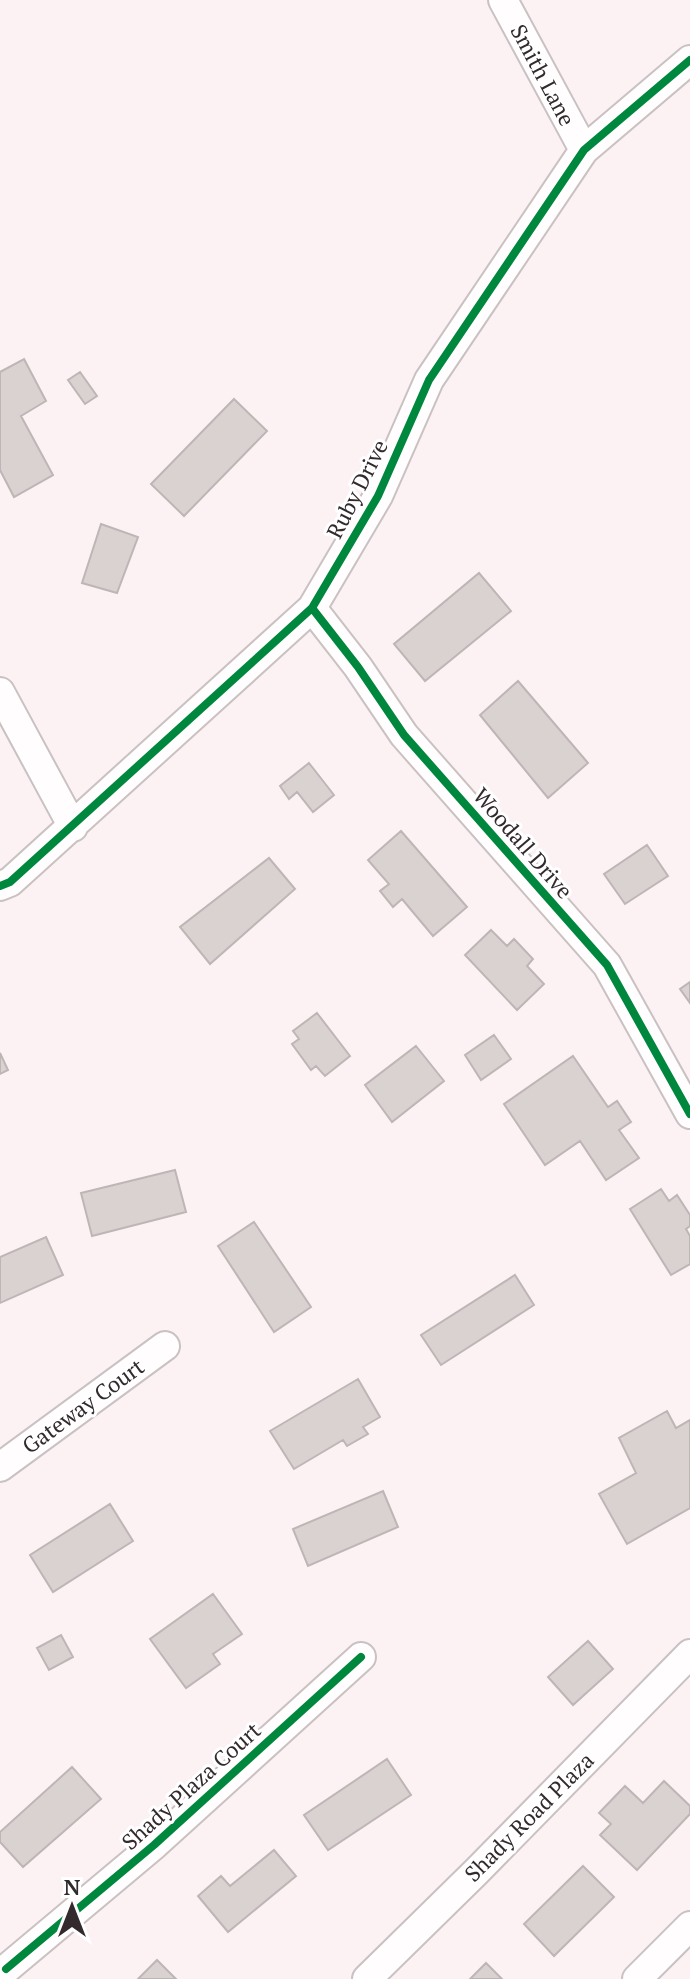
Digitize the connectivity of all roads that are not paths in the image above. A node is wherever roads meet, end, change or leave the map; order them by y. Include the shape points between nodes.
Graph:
1 (503, 0) edge
2 (690, 60) edge
3 (584, 150) junction
4 (312, 608) junction
5 (0, 692) edge
6 (73, 827) junction
7 (0, 886) edge
8 (690, 1114) edge
9 (165, 1346) dead end
10 (0, 1467) edge
11 (690, 1654) edge
12 (361, 1657) dead end
13 (690, 1926) edge
14 (6, 1970) edge
15 (367, 1979) edge
16 (637, 1979) edge

1 - 3 street, Smith Lane
2 - 3 street, Ruby Drive
3 - 4 street, Ruby Drive via 429,380 378,496
4 - 6 street, Ruby Drive
4 - 8 street, Woodall Drive via 404,735 607,965
5 - 6 street
6 - 7 street, Ruby Drive
9 - 10 street, Gateway Court
11 - 15 street, Shady Road Plaza
12 - 14 street, Shady Plaza Court via 154,1845
13 - 16 street

